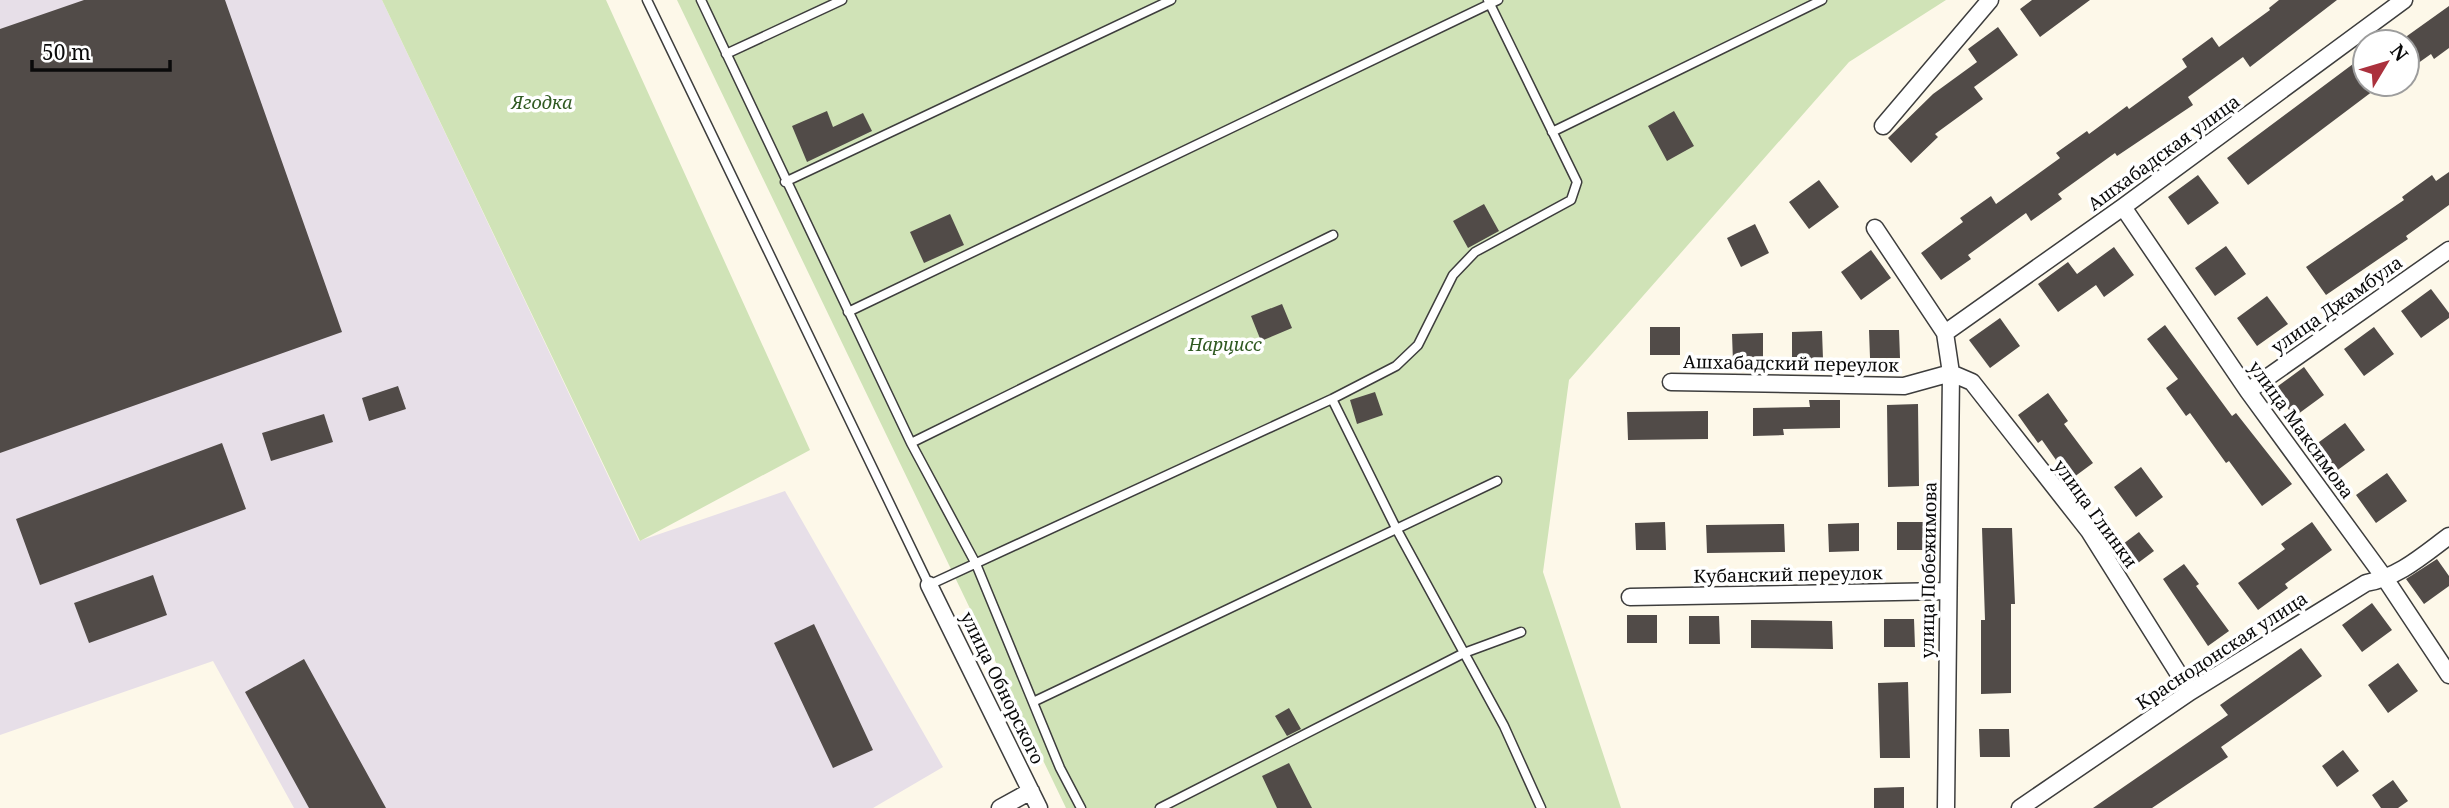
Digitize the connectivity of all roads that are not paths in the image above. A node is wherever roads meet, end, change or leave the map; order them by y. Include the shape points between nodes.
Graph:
1 (648, 0) edge
2 (701, 0) edge
3 (842, 0) edge
4 (1171, 0) edge
5 (1822, 0) edge
6 (1990, 0) edge
7 (2404, 0) edge
8 (1492, 1) edge
9 (726, 54) junction
10 (1883, 126) dead end
11 (1552, 132) junction
12 (785, 182) junction
13 (2123, 208) junction
14 (1875, 228) dead end
15 (1333, 235) dead end
16 (2449, 250) edge
17 (848, 312) junction
18 (1945, 333) junction
19 (1951, 373) junction
20 (1671, 382) dead end
21 (2248, 391) junction
22 (1332, 399) junction
23 (911, 443) junction
24 (1497, 481) dead end
25 (1397, 530) junction
26 (2449, 536) edge
27 (976, 565) junction
28 (2386, 580) junction
29 (929, 585) junction
30 (1947, 591) junction
31 (1630, 597) dead end
32 (1521, 632) dead end
33 (1464, 653) junction
34 (2449, 675) edge
35 (2190, 692) junction
36 (1033, 702) junction
37 (1031, 791) junction
38 (1000, 808) edge
39 (1039, 808) edge
40 (1082, 808) edge
41 (1160, 808) edge
42 (1541, 808) edge
43 (1946, 808) edge
44 (2020, 808) edge

1 - 29 lane
2 - 9 lane
3 - 9 lane
4 - 12 lane
5 - 11 lane
6 - 10 street
7 - 13 street, Ашхабадская улица
8 - 11 lane
8 - 17 lane
9 - 12 lane
11 - 22 lane via 1577,182 1571,200 1475,252 1452,275 1418,345 1396,366
12 - 17 lane
13 - 18 street, Ашхабадская улица
13 - 21 street, улица Максимова
14 - 18 street
15 - 23 lane
16 - 21 street, улица Джамбула
17 - 23 lane
18 - 19 street, улица Побежимова
19 - 20 street, Ашхабадский переулок via 1904,386
19 - 30 street, улица Побежимова
19 - 35 street, улица Глинки via 1972,382 2088,531
21 - 28 street, улица Максимова
22 - 25 lane
22 - 27 lane
23 - 27 lane
24 - 25 lane
25 - 33 lane
25 - 36 lane
26 - 28 street, Краснодонская улица
27 - 29 lane
27 - 36 lane
28 - 34 street, улица Максимова
28 - 35 street, Краснодонская улица via 2365,583
29 - 37 street, улица Обнорского
30 - 31 street, Кубанский переулок
30 - 43 street, улица Побежимова
32 - 33 lane
33 - 41 lane
33 - 42 lane
35 - 44 street, Краснодонская улица
36 - 40 lane
37 - 38 street
37 - 39 street, улица Обнорского

